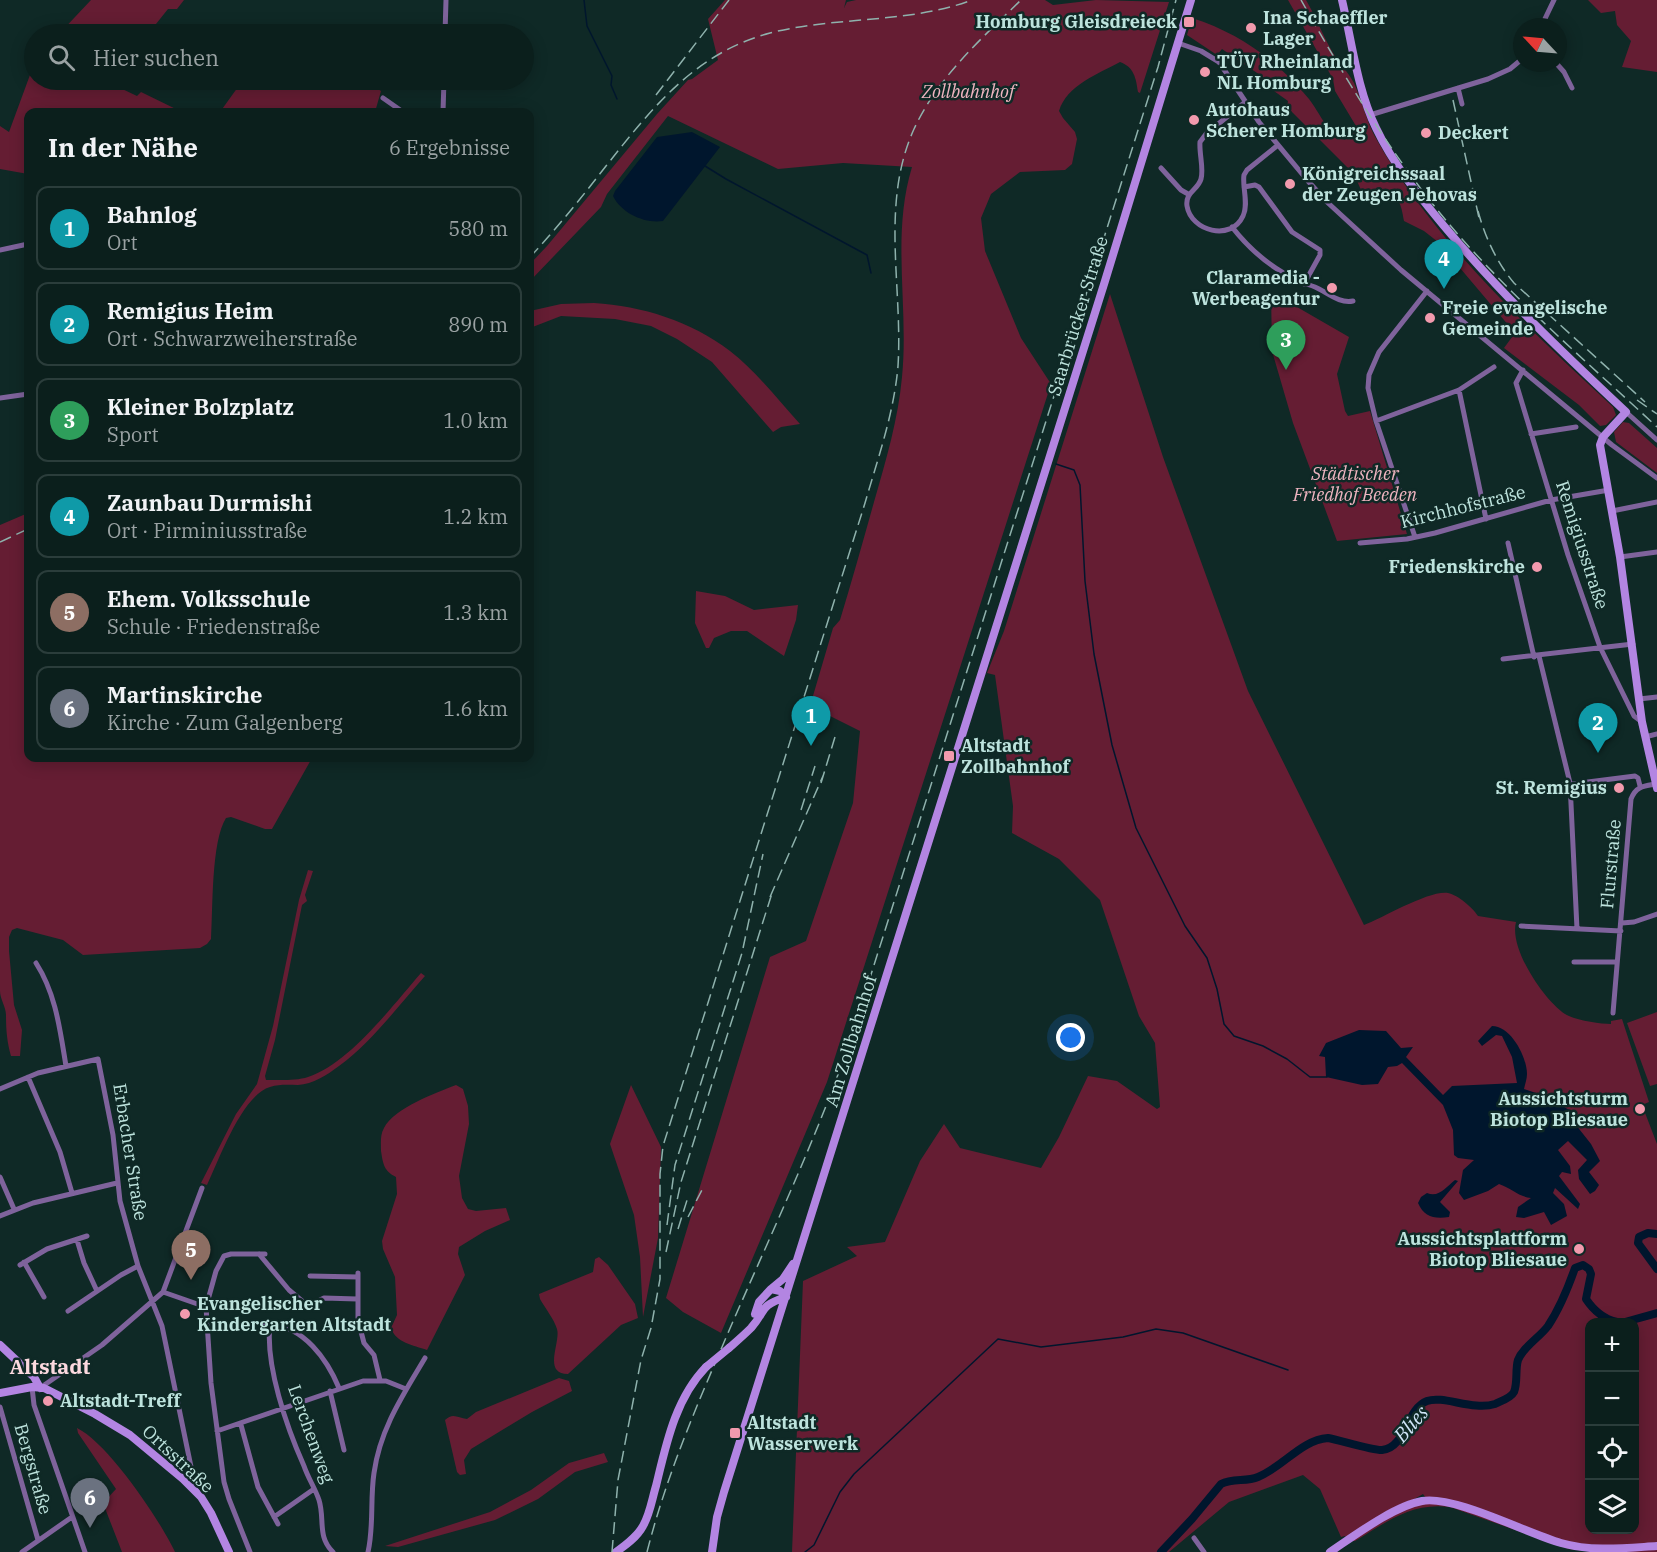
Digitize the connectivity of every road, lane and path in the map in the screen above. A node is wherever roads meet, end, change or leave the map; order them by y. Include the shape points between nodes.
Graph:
1 (446, 0) edge
2 (1191, 0) edge
3 (1342, 0) edge
4 (1554, 0) edge
5 (1545, 18) edge
6 (445, 24) edge
7 (1178, 43) junction
8 (1513, 65) edge
9 (1564, 72) edge
10 (1458, 88) junction
11 (1572, 88) dead end
12 (444, 90) edge
13 (383, 98) dead end
14 (1244, 103) junction
15 (1462, 104) dead end
16 (397, 108) edge
17 (443, 108) edge
18 (1370, 115) junction
19 (1278, 146) junction
20 (1161, 168) dead end
21 (1244, 187) junction
22 (1188, 194) junction
23 (1232, 227) junction
24 (24, 245) edge
25 (0, 250) edge
26 (1304, 284) junction
27 (1427, 291) junction
28 (1353, 302) dead end
29 (1494, 367) dead end
30 (1523, 370) junction
31 (1459, 390) junction
32 (24, 395) edge
33 (0, 398) edge
34 (1623, 415) junction
35 (1376, 421) junction
36 (1576, 427) dead end
37 (1531, 434) junction
38 (1603, 437) junction
39 (1657, 440) edge
40 (1657, 478) edge
41 (1609, 490) junction
42 (1551, 500) junction
43 (1657, 502) edge
44 (1612, 511) junction
45 (1486, 519) junction
46 (1416, 537) junction
47 (1360, 543) dead end
48 (1508, 543) dead end
49 (1657, 552) edge
50 (1620, 557) junction
51 (992, 641) joint
52 (1633, 644) junction
53 (1599, 647) junction
54 (1537, 656) junction
55 (1503, 659) dead end
56 (1657, 697) edge
57 (1639, 699) junction
58 (1642, 722) junction
59 (1657, 734) edge
60 (1645, 737) junction
61 (1570, 783) junction
62 (1640, 786) junction
63 (1657, 786) edge
64 (1533, 789) dead end
65 (1657, 914) edge
66 (1622, 923) junction
67 (1521, 926) dead end
68 (1577, 929) junction
69 (1621, 931) junction
70 (1574, 962) dead end
71 (1617, 962) junction
72 (36, 963) dead end
73 (1613, 1013) dead end
74 (66, 1065) junction
75 (28, 1077) junction
76 (0, 1089) edge
77 (0, 1177) edge
78 (117, 1183) junction
79 (202, 1188) dead end
80 (72, 1193) junction
81 (14, 1209) junction
82 (0, 1216) edge
83 (87, 1236) dead end
84 (77, 1240) junction
85 (799, 1256) junction
86 (138, 1266) junction
87 (310, 1276) dead end
88 (771, 1289) junction
89 (97, 1291) junction
90 (163, 1292) junction
91 (44, 1297) dead end
92 (786, 1297) junction
93 (357, 1299) junction
94 (153, 1302) junction
95 (206, 1307) junction
96 (763, 1308) junction
97 (68, 1311) dead end
98 (780, 1317) junction
99 (270, 1324) junction
100 (207, 1328) junction
101 (745, 1334) junction
102 (0, 1345) edge
103 (425, 1358) dead end
104 (380, 1380) junction
105 (36, 1388) junction
106 (339, 1388) junction
107 (406, 1389) junction
108 (330, 1391) junction
109 (0, 1393) edge
110 (0, 1407) edge
111 (284, 1408) junction
112 (241, 1425) junction
113 (216, 1431) junction
114 (344, 1450) dead end
115 (314, 1489) junction
116 (196, 1492) junction
117 (72, 1516) junction
118 (274, 1517) junction
119 (278, 1524) dead end
120 (1194, 1538) dead end
121 (38, 1540) junction
122 (1657, 1546) edge
123 (22, 1552) edge
124 (85, 1552) edge
125 (229, 1552) edge
126 (250, 1552) edge
127 (333, 1552) edge
128 (368, 1552) edge
129 (616, 1552) edge
130 (712, 1552) edge
131 (1204, 1552) edge
132 (1330, 1552) edge

1 - 6 street
2 - 7 main road, Saarbrücker Straße
3 - 18 main road
4 - 5 street
7 - 14 street via 1215,58
7 - 51 main road, Saarbrücker Straße
8 - 10 street via 1500,74
9 - 11 street
10 - 15 street
10 - 18 street
12 - 17 street
13 - 16 street
14 - 19 street
14 - 22 street via 1200,142 1202,177
18 - 34 main road via 1405,176 1468,254
19 - 21 street via 1247,170
19 - 27 street via 1328,202
20 - 22 street
21 - 23 street via 1245,212
21 - 26 street via 1259,187 1292,232 1320,250
22 - 23 street via 1188,210 1202,226 1213,231
23 - 26 street via 1251,249
24 - 25 street
26 - 28 street
27 - 30 street
27 - 35 street via 1379,352 1369,375
29 - 31 street
30 - 37 street, Remigiusstraße via 1516,383
30 - 38 street
31 - 35 street
31 - 45 street
32 - 33 street
34 - 38 main road
34 - 39 street
35 - 46 street
36 - 37 street
37 - 42 street, Remigiusstraße
38 - 40 street
38 - 41 main road via 1600,445
41 - 42 street, Kirchhofstraße
41 - 44 main road
42 - 45 street, Kirchhofstraße
42 - 53 street, Remigiusstraße
43 - 44 street
44 - 50 main road
45 - 46 street, Kirchhofstraße
46 - 47 street, Kirchhofstraße
48 - 54 street
49 - 50 street
50 - 52 main road
51 - 85 main road, Am Zollbahnhof
52 - 53 street
52 - 57 main road
53 - 54 street
53 - 58 street, Remigiusstraße via 1634,716
54 - 55 street
54 - 61 street
56 - 57 street
57 - 58 main road
58 - 60 main road
59 - 60 street
60 - 63 main road
61 - 62 street via 1635,776
61 - 64 street
61 - 68 street
62 - 63 street
62 - 66 street, Flurstraße via 1631,799
65 - 66 street
66 - 69 street, Flurstraße
67 - 68 street
68 - 69 street
69 - 71 street, Flurstraße
70 - 71 street
71 - 73 street, Flurstraße
72 - 74 street via 53,999
74 - 75 street
74 - 78 street, Erbacher Straße via 98,1059 113,1135
75 - 76 street
75 - 80 street via 60,1152
77 - 81 street
78 - 80 street
78 - 86 street, Erbacher Straße
79 - 90 street
80 - 81 street
81 - 82 street
83 - 84 street
84 - 89 street
84 - 91 street via 47,1249 22,1264
85 - 88 main road
85 - 92 main road, Am Zollbahnhof
86 - 89 street
86 - 94 street, Erbacher Straße
87 - 93 street via 358,1275
88 - 92 main road
88 - 101 main road via 759,1302
89 - 97 street
90 - 94 street
90 - 95 street
92 - 96 main road
92 - 98 main road, Am Zollbahnhof
93 - 95 street via 324,1298 308,1306 289,1290 262,1254 231,1254 223,1258
93 - 104 street via 360,1329 364,1343 374,1354
94 - 105 street via 102,1345
94 - 116 street, Erbacher Straße via 168,1351
95 - 100 street
96 - 98 main road via 773,1308
96 - 101 main road
98 - 130 main road, Am Zollbahnhof via 717,1517
99 - 100 street
99 - 106 street via 295,1332 310,1344
99 - 111 street, Lerchenweg via 270,1353
100 - 113 street
101 - 129 main road, bridge via 706,1367 690,1387 678,1409 646,1520 636,1536
102 - 105 main road, Ortsstraße via 34,1377
103 - 107 street
104 - 106 street
104 - 107 street
105 - 109 main road
105 - 116 main road, Ortsstraße via 95,1414 130,1435
105 - 117 street via 34,1405
106 - 108 street
107 - 128 street via 378,1451
108 - 111 street
108 - 114 street
110 - 121 street, Bergstraße
111 - 112 street
111 - 115 street, Lerchenweg
112 - 113 street
112 - 118 street via 258,1486
113 - 126 street via 229,1499
115 - 118 street
115 - 127 street, Lerchenweg via 324,1540
116 - 125 main road, Ortsstraße
117 - 121 street
117 - 124 street
118 - 119 street
120 - 131 street
121 - 123 street
122 - 132 main road via 1571,1546 1455,1505 1430,1500 1398,1509

